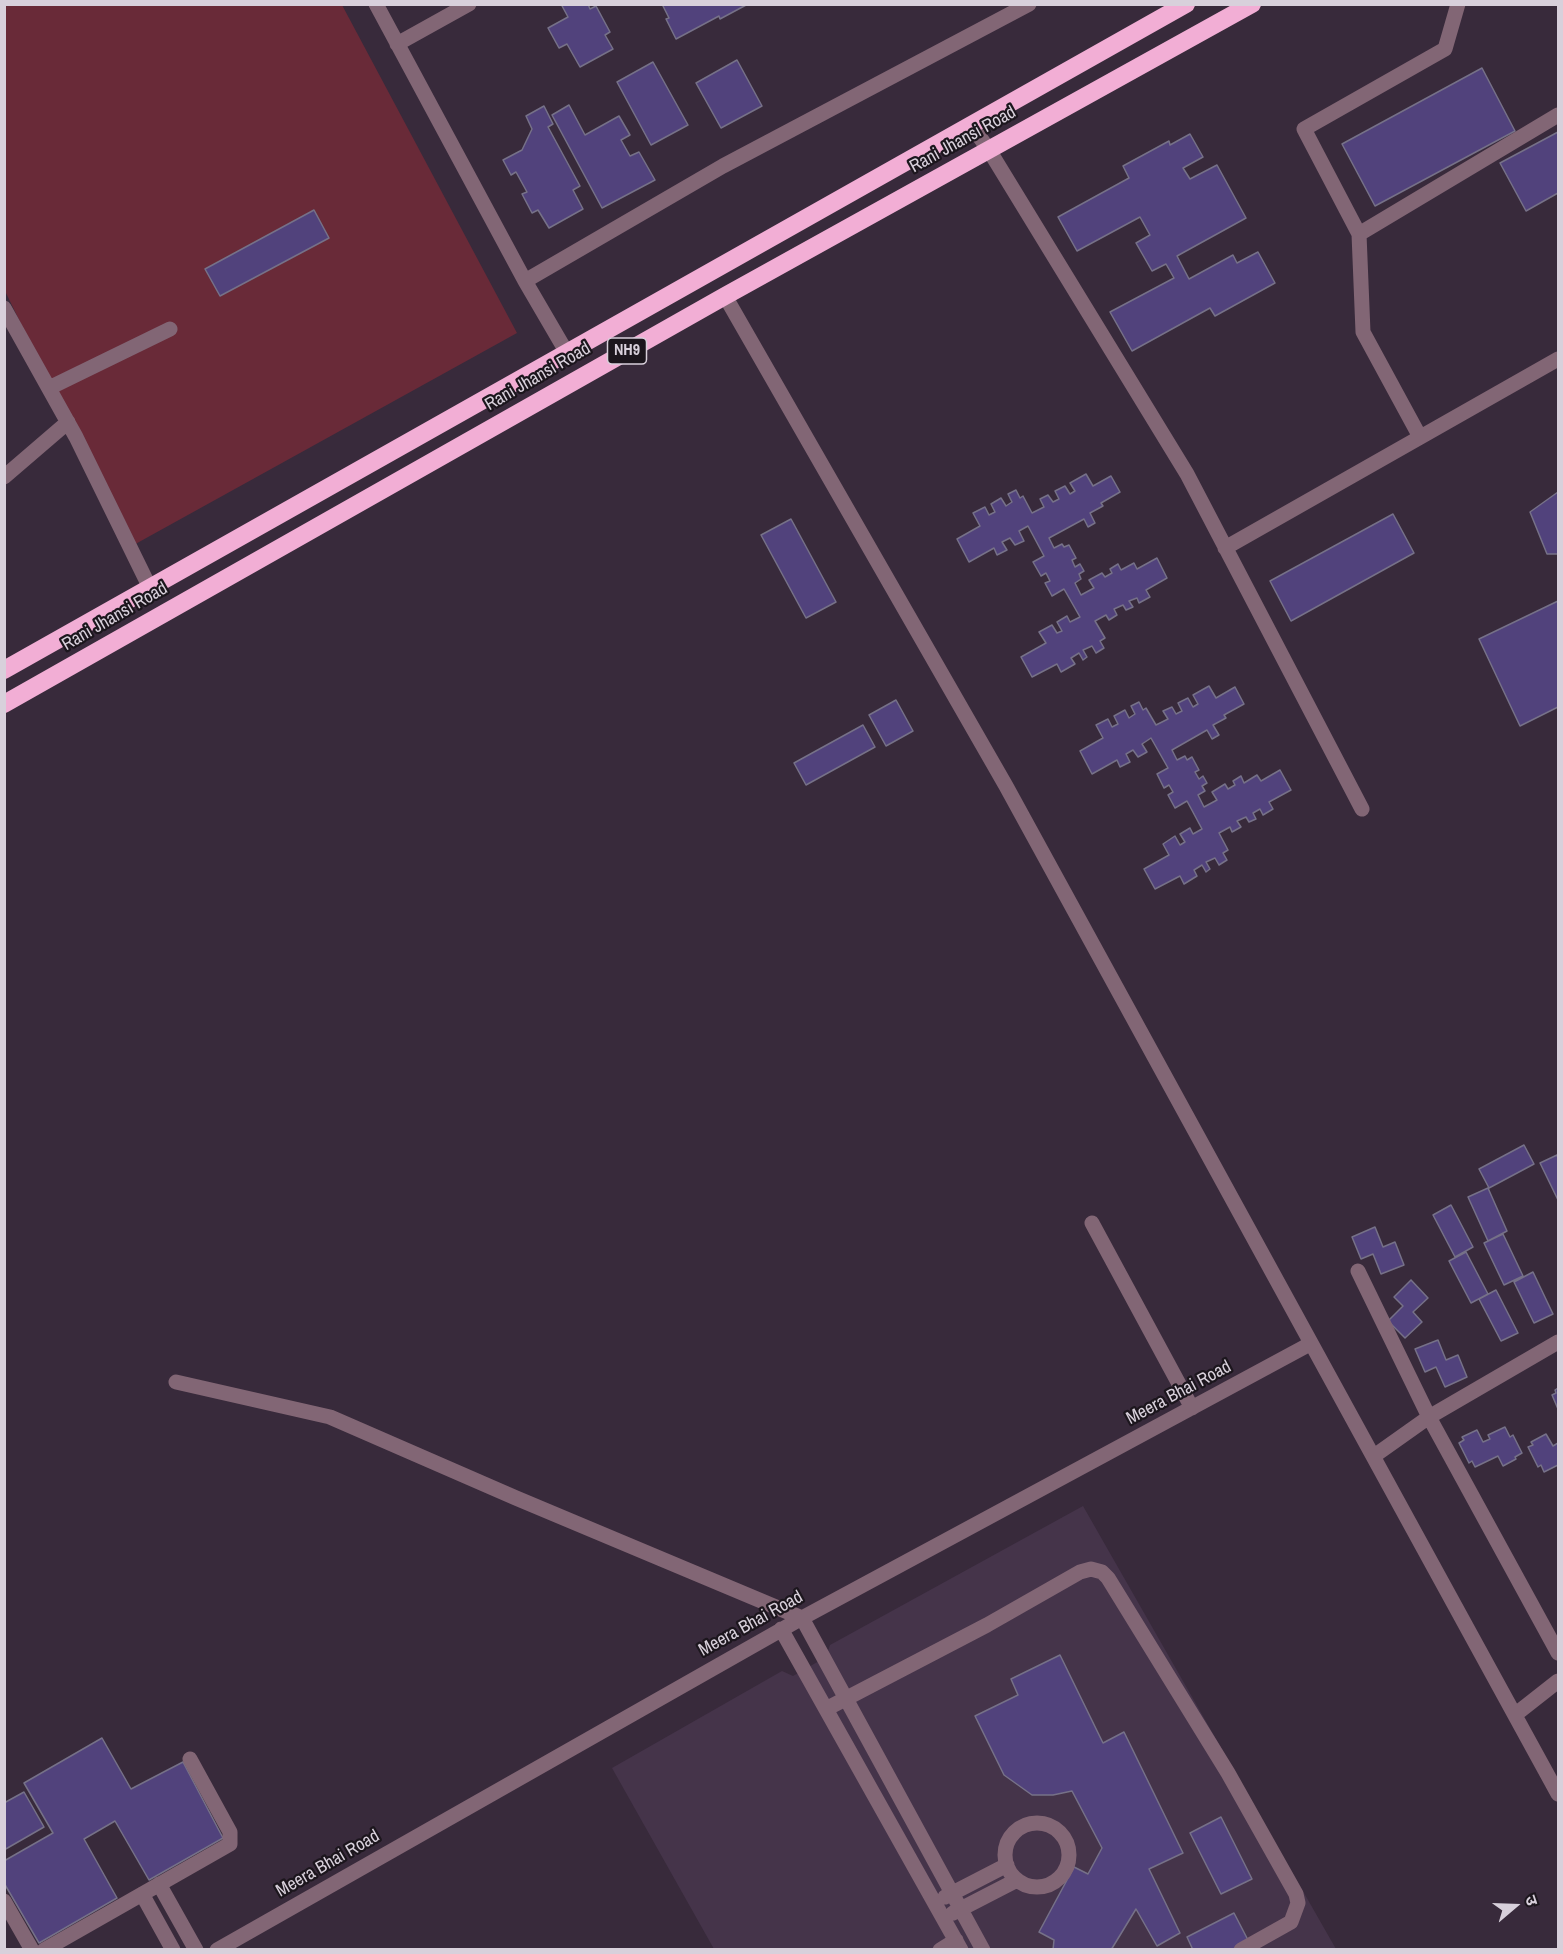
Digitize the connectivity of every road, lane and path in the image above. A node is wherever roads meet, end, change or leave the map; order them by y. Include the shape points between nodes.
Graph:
1 (376, 4) edge
2 (470, 4) edge
3 (1029, 4) edge
4 (1186, 4) edge
5 (1252, 4) edge
6 (1458, 4) edge
7 (397, 44) junction
8 (1558, 115) edge
9 (971, 125) junction
10 (989, 150) junction
11 (1359, 234) junction
12 (525, 281) junction
13 (725, 296) junction
14 (4, 308) edge
15 (170, 329) dead end
16 (567, 353) junction
17 (1558, 358) edge
18 (49, 388) junction
19 (68, 422) junction
20 (1420, 437) junction
21 (4, 477) edge
22 (1226, 548) junction
23 (150, 588) junction
24 (4, 670) edge
25 (4, 704) edge
26 (1362, 809) dead end
27 (1092, 1223) dead end
28 (1358, 1271) dead end
29 (1558, 1342) edge
30 (1310, 1344) junction
31 (176, 1382) dead end
32 (1192, 1407) junction
33 (1429, 1417) junction
34 (1374, 1456) junction
35 (802, 1618) junction
36 (781, 1629) junction
37 (1558, 1653) edge
38 (1558, 1681) edge
39 (846, 1698) junction
40 (826, 1709) junction
41 (1516, 1714) junction
42 (190, 1759) dead end
43 (1558, 1794) edge
44 (1007, 1865) junction
45 (1017, 1880) junction
46 (159, 1884) junction
47 (952, 1893) junction
48 (142, 1894) junction
49 (4, 1901) edge
50 (934, 1902) junction
51 (961, 1908) junction
52 (943, 1918) junction
53 (980, 1943) edge
54 (958, 1945) edge
55 (32, 1950) edge
56 (44, 1950) edge
57 (173, 1950) edge
58 (196, 1950) edge
59 (217, 1950) edge
60 (940, 1950) edge
61 (1241, 1950) edge

1 - 7 street
2 - 7 street
3 - 12 street via 723,166
4 - 9 highway, Rani Jhansi Road / NH9
5 - 10 highway, Rani Jhansi Road / NH9
6 - 11 street via 1445,49 1304,129
7 - 12 street
8 - 11 street
9 - 10 street
9 - 16 highway, Rani Jhansi Road / NH9
10 - 13 highway, Rani Jhansi Road / NH9
10 - 22 street via 1187,474
11 - 20 street via 1363,332
12 - 16 street
13 - 25 highway, Rani Jhansi Road / NH9
13 - 30 street via 1006,786
14 - 18 street
15 - 18 street
16 - 23 highway, Rani Jhansi Road / NH9
17 - 20 street
18 - 19 street
19 - 21 street
19 - 23 street
20 - 22 street
22 - 26 street
23 - 24 highway, Rani Jhansi Road / NH9
27 - 32 street
28 - 33 street
29 - 33 street
30 - 32 street, Meera Bhai Road
30 - 34 street
31 - 35 street via 330,1417
32 - 35 street, Meera Bhai Road
33 - 34 street
33 - 37 street
34 - 41 street
35 - 36 street, Meera Bhai Road
35 - 39 street
36 - 40 street
36 - 59 street, Meera Bhai Road
38 - 41 street
39 - 40 street
39 - 47 street
39 - 61 street via 1080,1572 1102,1572 1228,1773 1296,1894 1298,1903 1291,1922
40 - 50 street
41 - 43 street
42 - 46 street via 230,1832 230,1844
44 - 45 street
44 - 45 street via 1008,1840 1024,1826 1045,1824 1062,1835 1069,1853 1065,1872 1048,1885 1037,1887
44 - 47 street
45 - 51 street
46 - 48 street
46 - 58 street
47 - 50 street
47 - 51 street
48 - 56 street
48 - 57 street
49 - 55 street
50 - 52 street
51 - 52 street
51 - 53 street
52 - 54 street
53 - 54 street
54 - 60 street

